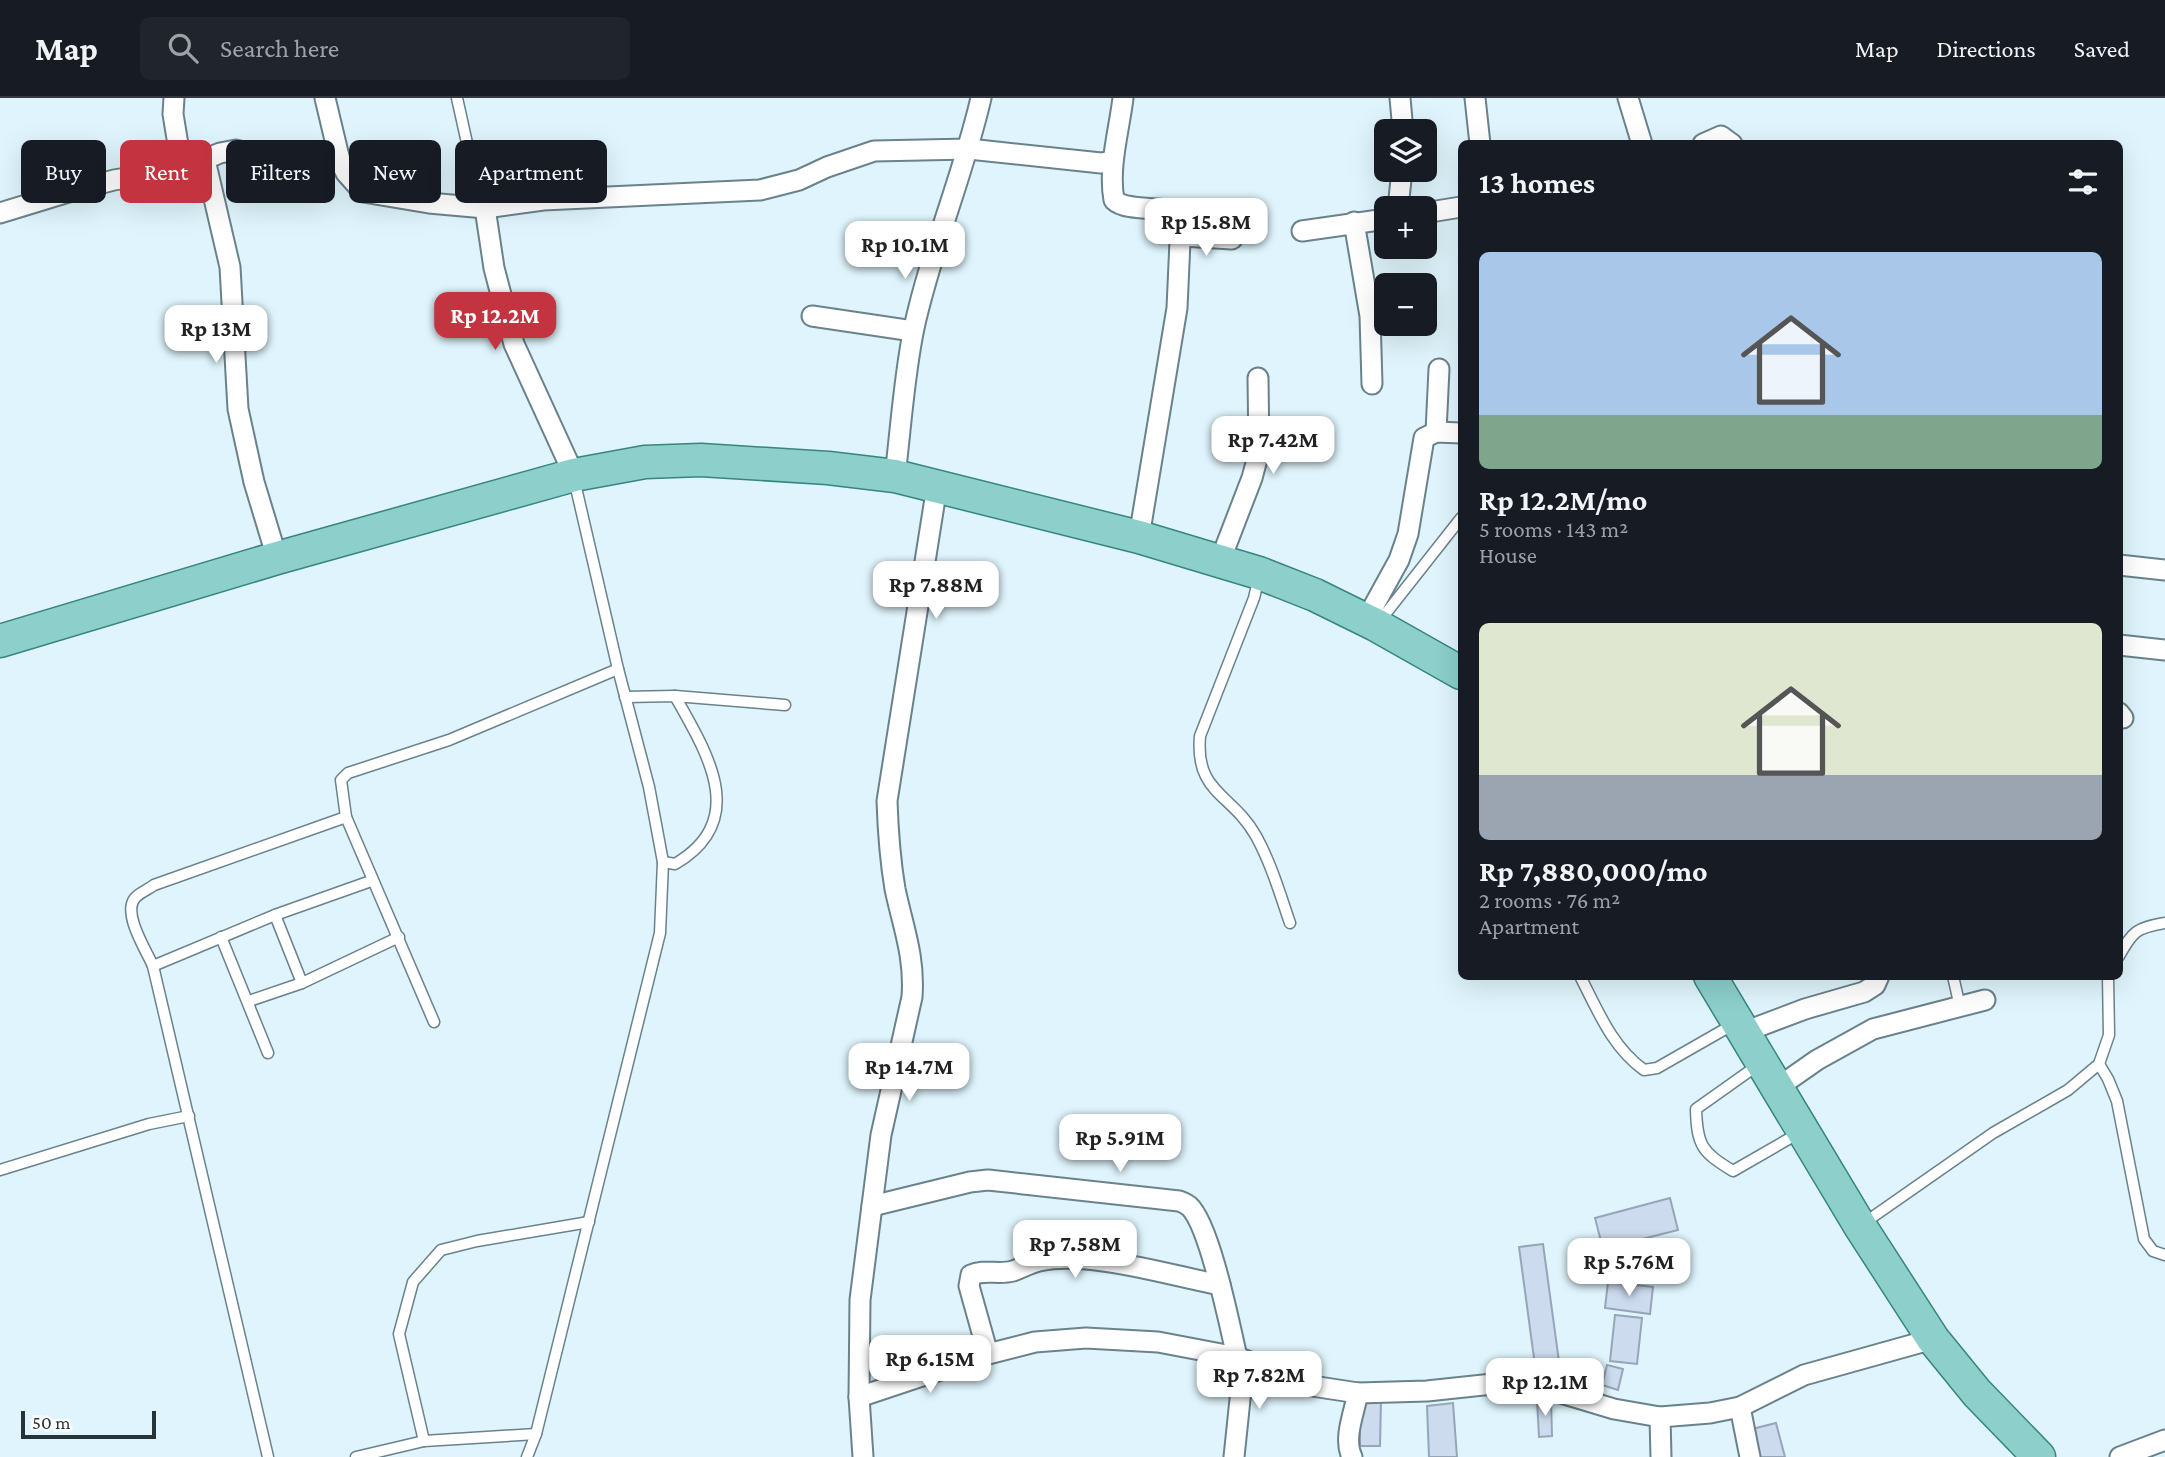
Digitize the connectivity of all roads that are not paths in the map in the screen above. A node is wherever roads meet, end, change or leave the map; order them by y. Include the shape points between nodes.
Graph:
1 (174, 98) edge
2 (325, 98) edge
3 (457, 98) edge
4 (981, 98) edge
5 (1123, 98) edge
6 (1400, 98) edge
7 (1475, 98) edge
8 (1628, 98) edge
9 (1401, 119) edge
10 (177, 140) edge
11 (1480, 140) edge
12 (1641, 140) edge
13 (969, 149) junction
14 (339, 156) junction
15 (212, 157) edge
16 (1112, 161) junction
17 (120, 179) edge
18 (212, 190) edge
19 (1458, 207) edge
20 (485, 208) junction
21 (1437, 211) edge
22 (0, 214) edge
23 (1374, 220) edge
24 (1354, 222) junction
25 (1302, 232) dead end
26 (1182, 236) junction
27 (1232, 239) dead end
28 (812, 316) dead end
29 (914, 331) junction
30 (1439, 369) dead end
31 (1258, 378) dead end
32 (1372, 384) dead end
33 (1436, 432) junction
34 (1458, 433) edge
35 (573, 475) junction
36 (895, 476) junction
37 (937, 486) junction
38 (1458, 521) edge
39 (1139, 537) junction
40 (277, 558) junction
41 (1220, 561) junction
42 (2123, 565) edge
43 (2165, 570) edge
44 (1259, 573) junction
45 (1371, 622) junction
46 (0, 641) edge
47 (2123, 645) edge
48 (2165, 650) edge
49 (618, 669) junction
50 (1458, 671) edge
51 (675, 696) junction
52 (625, 697) junction
53 (785, 705) dead end
54 (346, 817) junction
55 (663, 862) junction
56 (371, 881) junction
57 (275, 915) junction
58 (1290, 923) dead end
59 (2165, 923) edge
60 (221, 937) junction
61 (399, 937) junction
62 (2123, 949) edge
63 (153, 966) junction
64 (1582, 980) edge
65 (1712, 980) edge
66 (1877, 980) edge
67 (1954, 980) edge
68 (2108, 980) edge
69 (302, 983) junction
70 (1985, 1000) dead end
71 (249, 1001) junction
72 (1960, 1007) junction
73 (433, 1022) dead end
74 (1741, 1027) junction
75 (268, 1053) dead end
76 (2099, 1064) junction
77 (1769, 1076) junction
78 (189, 1116) junction
79 (1802, 1132) junction
80 (0, 1170) edge
81 (872, 1206) junction
82 (589, 1222) junction
83 (1860, 1226) junction
84 (2165, 1255) edge
85 (1220, 1285) junction
86 (1933, 1339) junction
87 (988, 1354) junction
88 (1240, 1359) junction
89 (1358, 1393) junction
90 (859, 1397) junction
91 (1740, 1407) junction
92 (1660, 1417) junction
93 (537, 1434) junction
94 (2165, 1440) edge
95 (424, 1441) junction
96 (268, 1457) edge
97 (356, 1457) edge
98 (527, 1457) edge
99 (863, 1457) edge
100 (1234, 1457) edge
101 (1352, 1457) edge
102 (1661, 1457) edge
103 (1750, 1457) edge
104 (2039, 1457) edge
105 (2120, 1457) edge

1 - 10 street
2 - 14 street
3 - 20 lane
4 - 13 street
5 - 16 street
6 - 9 street
7 - 11 street
8 - 12 street
13 - 16 street
13 - 20 street via 874,151 760,190 543,200
13 - 29 street
14 - 15 street via 258,156 236,150
14 - 20 street via 346,173 363,192
16 - 26 street via 1116,202 1175,211 1181,219
17 - 22 street
18 - 40 street via 230,267 242,431
19 - 21 street
20 - 35 street via 499,292 514,344
23 - 24 street
24 - 25 street
24 - 32 street via 1370,316
26 - 27 street
26 - 39 street via 1177,308
28 - 29 street
29 - 36 street
30 - 33 street
31 - 41 street via 1259,452
33 - 34 street
33 - 45 street via 1422,442 1413,510 1399,560
35 - 36 main road via 645,462 701,460
35 - 40 main road
35 - 49 lane
36 - 37 main road
37 - 39 main road
37 - 81 street via 887,801 889,854 907,930 912,997 881,1135
38 - 45 lane
39 - 41 main road
40 - 46 main road
41 - 44 main road
42 - 43 street
44 - 45 main road
44 - 58 lane via 1254,598 1200,736 1198,756 1210,785 1243,816 1256,836
45 - 50 main road
47 - 48 street
49 - 52 lane
49 - 54 lane via 449,740 348,773 341,780
51 - 52 lane
51 - 53 lane
51 - 55 lane via 703,745 718,795 717,818 696,850 675,864
52 - 55 lane
54 - 56 lane
54 - 63 lane via 154,885 135,898 131,917
55 - 82 lane via 660,933
56 - 57 lane
56 - 61 lane
57 - 60 lane
57 - 69 lane
59 - 62 lane via 2132,933
60 - 63 lane
60 - 71 lane
61 - 69 lane
61 - 73 lane
63 - 78 lane
64 - 74 lane via 1615,1042 1644,1070
65 - 74 main road
66 - 74 street via 1864,992
67 - 72 lane
68 - 76 lane via 2109,1035
69 - 71 lane
70 - 72 street
71 - 75 lane
72 - 77 street via 1873,1029 1816,1060
74 - 77 main road
76 - 83 lane via 2068,1090 1993,1133
76 - 84 lane via 2117,1101 2144,1239 2153,1251
77 - 79 main road
77 - 79 lane via 1696,1109 1697,1131 1708,1156 1733,1171
78 - 80 lane
78 - 96 lane
79 - 83 main road
81 - 85 street via 988,1180 1179,1201 1190,1206 1204,1232
81 - 90 street via 860,1300
82 - 93 lane
82 - 95 lane via 441,1250 413,1282 399,1334
83 - 86 main road
85 - 87 street via 1080,1260 1037,1261 1012,1271 978,1272 971,1275 969,1286
85 - 88 street
86 - 91 street via 1804,1375
86 - 104 main road via 1976,1393
87 - 88 street via 1035,1342 1086,1338 1158,1342
87 - 90 street
88 - 89 street via 1312,1386
88 - 100 street
89 - 92 street via 1521,1381 1614,1409
89 - 101 street via 1349,1435
90 - 99 street
91 - 92 street
91 - 103 street
92 - 102 street
93 - 95 lane
93 - 98 lane
94 - 105 street
95 - 97 lane

